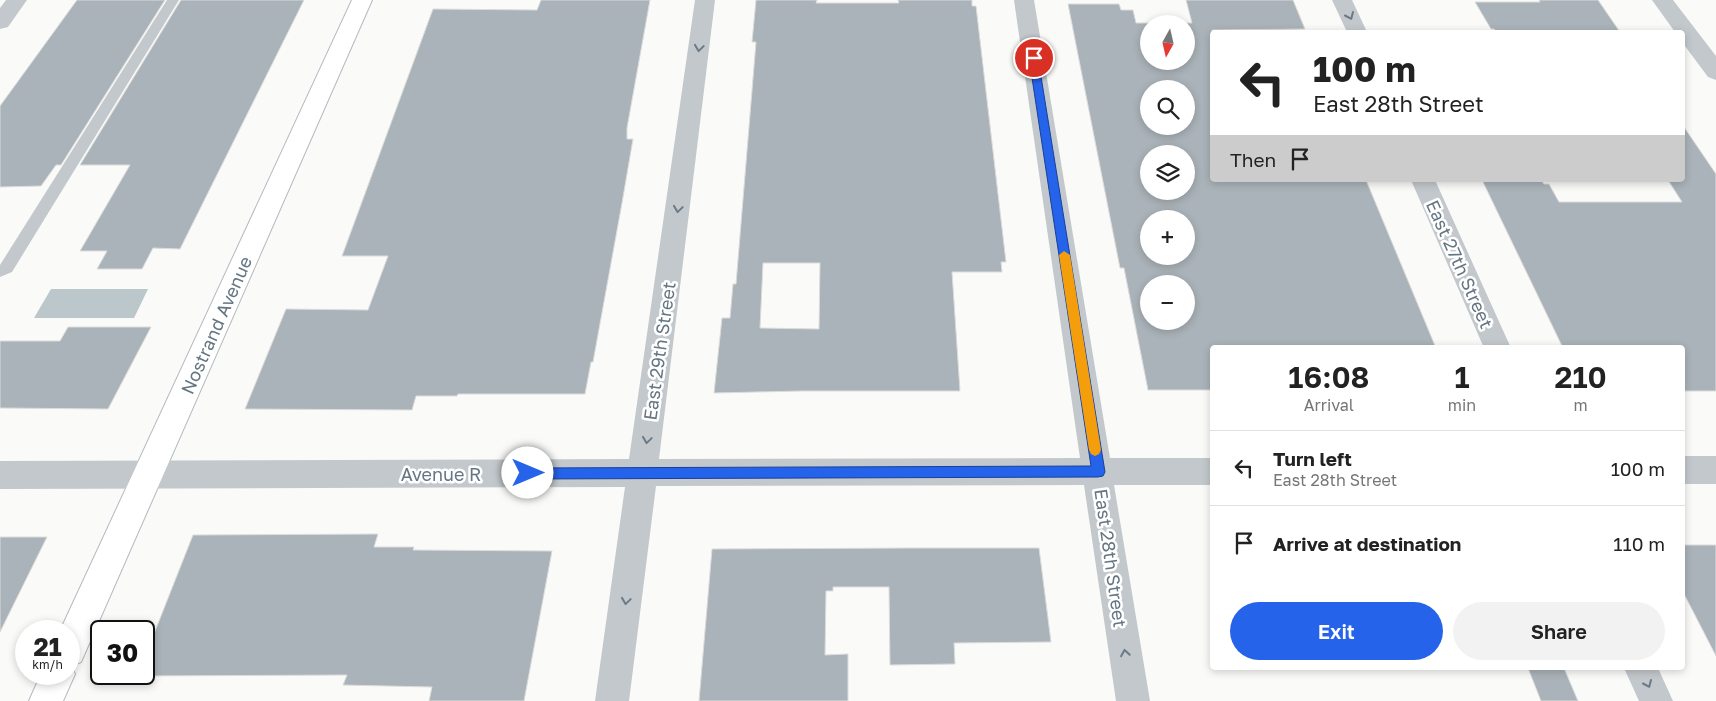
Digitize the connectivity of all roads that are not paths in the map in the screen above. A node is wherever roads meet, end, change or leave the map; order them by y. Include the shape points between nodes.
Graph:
1 (17, 0) edge
2 (173, 0) edge
3 (362, 0) edge
4 (705, 0) edge
5 (1024, 0) edge
6 (1342, 0) edge
7 (1662, 0) edge
8 (0, 22) edge
9 (1356, 30) edge
10 (1684, 30) edge
11 (1685, 31) edge
12 (1716, 72) edge
13 (1424, 182) edge
14 (0, 271) edge
15 (1497, 345) edge
16 (1685, 470) edge
17 (1716, 470) edge
18 (1210, 471) edge
19 (1098, 472) junction
20 (642, 473) junction
21 (0, 475) edge
22 (148, 475) junction
23 (80, 626) edge
24 (1642, 670) edge
25 (53, 685) edge
26 (46, 701) edge
27 (612, 701) edge
28 (1133, 701) edge
29 (1656, 701) edge

1 - 8 street
2 - 14 lane via 7,268
3 - 22 main road, Nostrand Avenue
4 -> 20 street, East 29th Street
5 - 19 street, East 28th Street
6 -> 9 street
7 - 10 street
11 - 12 street
13 - 15 street, East 27th Street
16 - 17 street
18 - 19 street, Avenue R
19 - 20 street, Avenue R
28 -> 19 street, East 28th Street
20 - 22 street, Avenue R
20 -> 27 street, East 29th Street
21 - 22 street, Avenue R
22 - 23 main road, Nostrand Avenue
24 -> 29 street
25 - 26 main road

